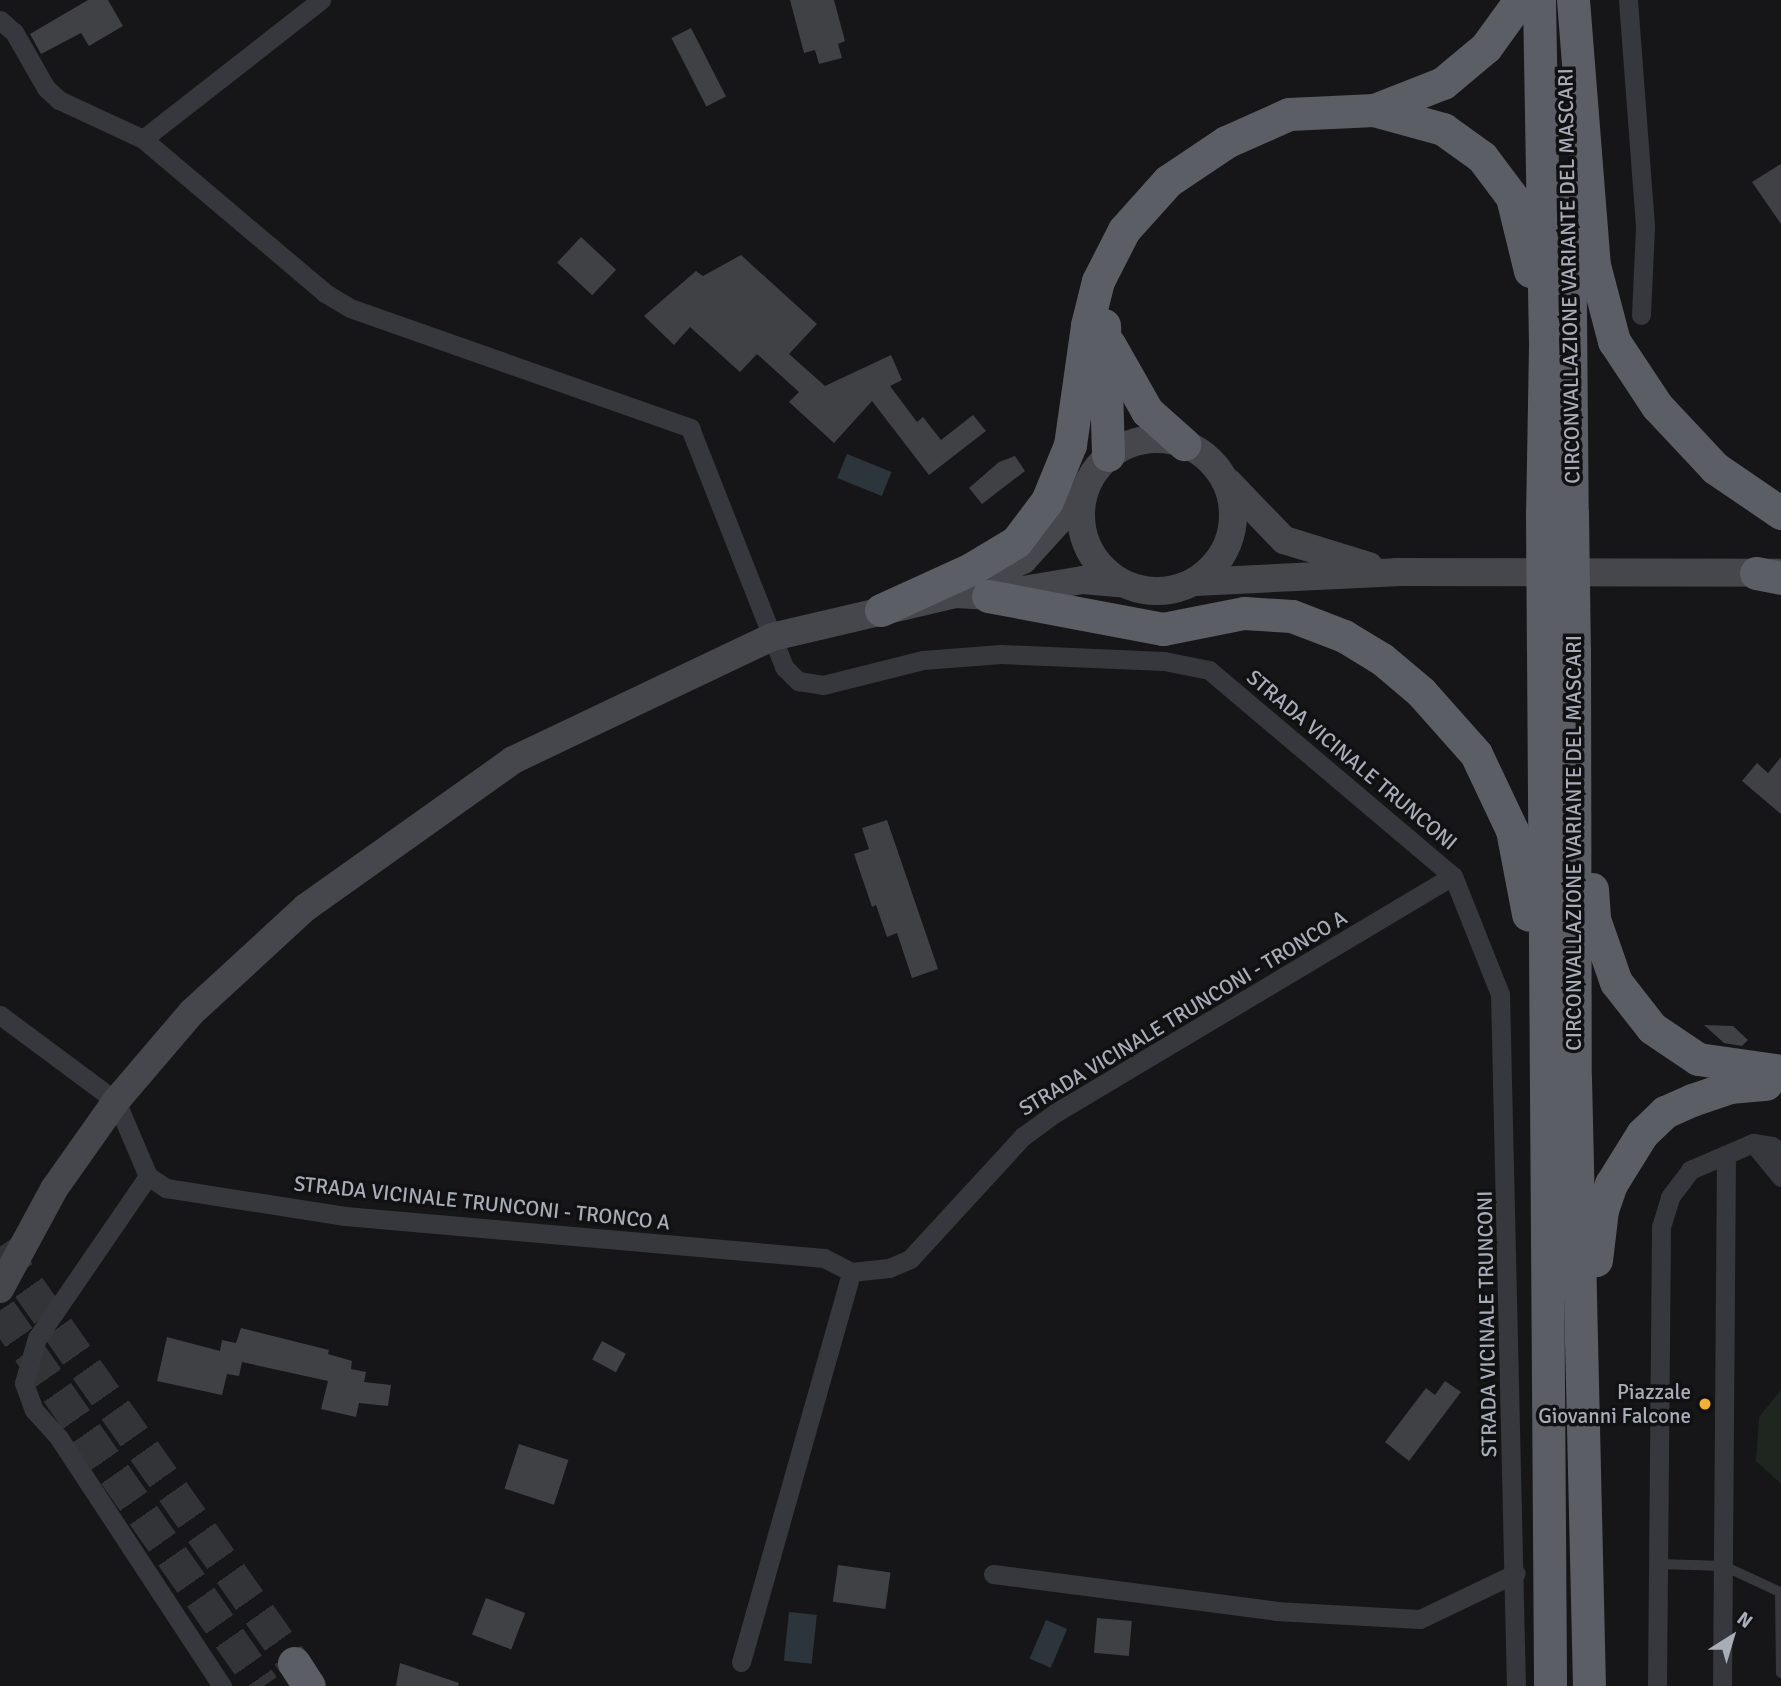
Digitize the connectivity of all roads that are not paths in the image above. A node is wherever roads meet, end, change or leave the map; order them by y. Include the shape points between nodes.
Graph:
1 (321, 0) edge
2 (1520, 0) edge
3 (1539, 0) edge
4 (1566, 0) edge
5 (1573, 0) edge
6 (1628, 0) edge
7 (0, 20) edge
8 (1374, 110) junction
9 (143, 139) junction
10 (1124, 230) junction
11 (1641, 315) dead end
12 (1103, 329) junction
13 (1545, 346) junction
14 (1184, 444) junction
15 (1108, 455) junction
16 (1221, 474) junction
17 (1083, 494) junction
18 (1557, 513) junction
19 (1781, 513) edge
20 (1396, 572) junction
21 (1773, 575) edge
22 (1195, 582) junction
23 (1120, 583) junction
24 (955, 594) junction
25 (988, 596) junction
26 (881, 610) junction
27 (772, 636) junction
28 (1559, 649) junction
29 (1453, 876) junction
30 (0, 1015) edge
31 (1781, 1071) edge
32 (1781, 1082) edge
33 (1546, 1087) junction
34 (116, 1101) junction
35 (1753, 1143) junction
36 (1781, 1153) edge
37 (1726, 1155) junction
38 (148, 1176) junction
39 (1781, 1177) edge
40 (851, 1272) junction
41 (0, 1289) edge
42 (1585, 1483) junction
43 (1659, 1564) junction
44 (1724, 1566) junction
45 (1516, 1573) junction
46 (993, 1574) dead end
47 (1588, 1604) junction
48 (741, 1662) dead end
49 (1781, 1673) edge
50 (222, 1686) edge
51 (1517, 1686) edge
52 (1550, 1686) edge
53 (1589, 1686) edge
54 (1609, 1686) edge
55 (1657, 1686) edge
56 (1722, 1686) edge

1 - 9 street
2 - 8 highway via 1486,47 1443,83
3 - 13 highway, CIRCONVALLAZIONE VARIANTE DEL MASCARI
4 - 18 highway, CIRCONVALLAZIONE VARIANTE DEL MASCARI
5 - 19 highway via 1594,265 1614,341 1657,406 1715,468
6 - 11 street via 1645,227
7 - 9 street via 14,32 46,88 59,100
8 - 10 highway via 1289,114 1226,142 1168,181
8 - 13 highway via 1443,129 1482,157 1512,197
9 - 27 street via 325,293 350,308 690,428
10 - 12 highway
10 - 26 highway via 1098,281 1070,445 1047,501 1016,542 971,569
12 - 14 highway via 1115,360 1147,411
12 - 15 highway
13 - 18 highway, CIRCONVALLAZIONE VARIANTE DEL MASCARI
14 - 15 main road via 1145,440
14 - 16 main road via 1211,461
15 - 17 main road
16 - 20 main road via 1284,540 1340,561
16 - 22 main road via 1233,508 1228,542 1209,571
17 - 23 main road via 1080,523 1088,548 1097,564
17 - 24 main road via 1023,560
18 - 28 highway, CIRCONVALLAZIONE VARIANTE DEL MASCARI, bridge
20 - 21 main road
20 - 22 main road
22 - 23 main road via 1158,592
23 - 25 main road via 1071,581
24 - 25 main road
24 - 26 main road
25 - 33 highway via 1163,629 1244,613 1292,616 1354,642 1421,692 1476,754 1512,830 1525,887
26 - 27 main road
27 - 29 street, STRADA VICINALE TRUNCONI via 784,667 797,681 823,685 923,660 1001,654 1164,661 1209,670
27 - 34 main road via 513,760 408,830 256,950 192,1012
28 - 31 highway via 1594,919 1616,982 1652,1028 1698,1059
28 - 33 highway, CIRCONVALLAZIONE VARIANTE DEL MASCARI
28 - 42 highway, CIRCONVALLAZIONE VARIANTE DEL MASCARI
29 - 40 street, STRADA VICINALE TRUNCONI - TRONCO A via 1055,1113 1022,1137 910,1259 889,1268
29 - 45 street, STRADA VICINALE TRUNCONI via 1500,994
30 - 34 street
32 - 42 highway via 1729,1087 1665,1112 1642,1134 1611,1184 1597,1256
33 - 52 highway, CIRCONVALLAZIONE VARIANTE DEL MASCARI
34 - 38 street
34 - 41 main road via 54,1189
35 - 36 street via 1772,1146
35 - 37 street
35 - 39 street
37 - 43 street via 1690,1170 1670,1197 1661,1227
37 - 44 street
38 - 40 street, STRADA VICINALE TRUNCONI - TRONCO A via 166,1188 345,1216 824,1258
38 - 50 street via 37,1338 24,1383 34,1410 59,1438
40 - 48 street
42 - 47 highway, CIRCONVALLAZIONE VARIANTE DEL MASCARI
43 - 44 lane
43 - 55 street
44 - 49 lane via 1780,1592
44 - 56 street
45 - 46 street via 1420,1619 1276,1611
45 - 51 street, STRADA VICINALE TRUNCONI
47 - 53 highway, CIRCONVALLAZIONE VARIANTE DEL MASCARI
47 - 54 highway

